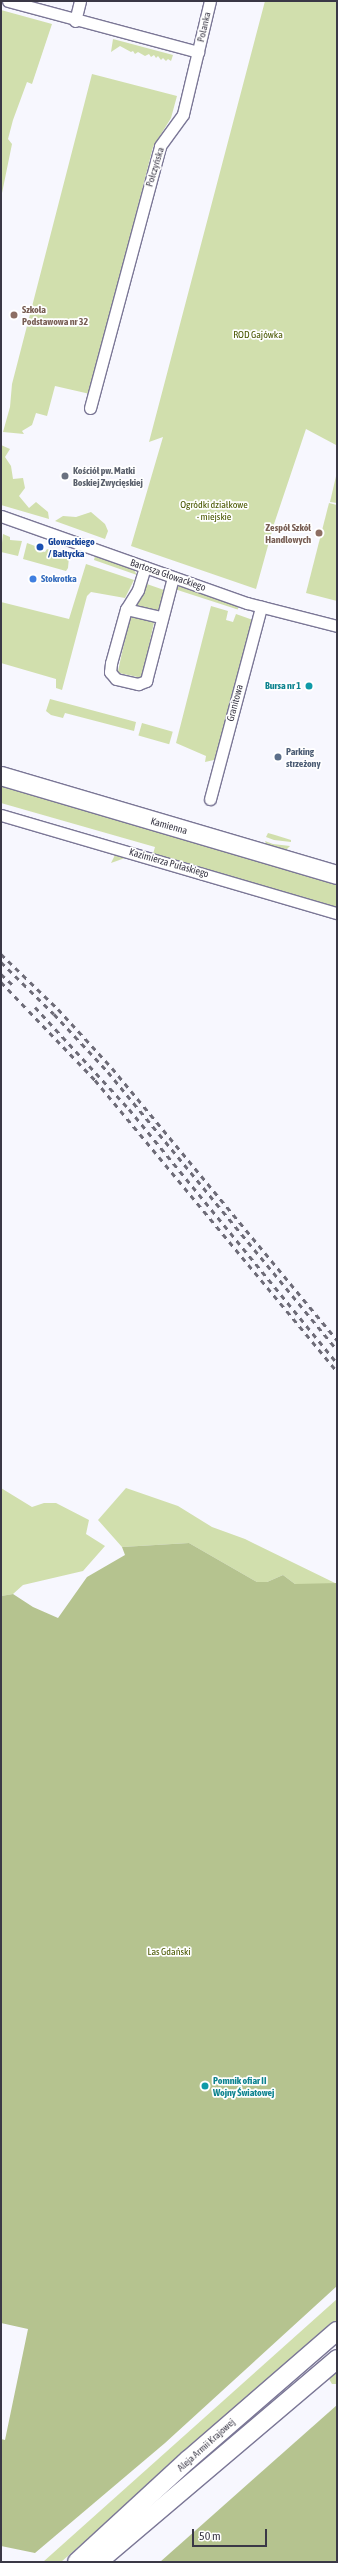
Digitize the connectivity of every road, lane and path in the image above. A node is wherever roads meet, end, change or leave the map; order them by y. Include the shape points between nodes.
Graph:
1 (8, 1) edge
2 (80, 1) edge
3 (210, 1) edge
4 (75, 20) junction
5 (198, 52) junction
6 (90, 408) dead end
7 (1, 516) edge
8 (146, 567) junction
9 (173, 577) junction
10 (261, 607) junction
11 (126, 609) junction
12 (162, 617) junction
13 (337, 626) edge
14 (1, 776) edge
15 (210, 798) dead end
16 (1, 816) edge
17 (337, 875) edge
18 (337, 913) edge
19 (337, 2331) edge
20 (337, 2359) edge
21 (77, 2562) edge
22 (98, 2562) edge

1 - 4 street
2 - 4 street
3 - 5 street, Polanka
4 - 5 street
5 - 6 street, Połczyńska via 183,114 160,146
7 - 8 street, Bartosza Głowackiego
8 - 9 street, Bartosza Głowackiego
8 - 11 street via 138,590
9 - 10 street, Bartosza Głowackiego
9 - 12 street
10 - 13 street, Bartosza Głowackiego
10 - 15 street, Granitowa
11 - 12 street
11 - 12 street via 110,672 116,679 127,683 138,684 146,681
14 - 17 main road, Kamienna
16 - 18 street, Kazimierza Pułaskiego
19 - 21 main road, Aleja Armii Krajowej via 200,2450
20 - 22 main road, Aleja Armii Krajowej

